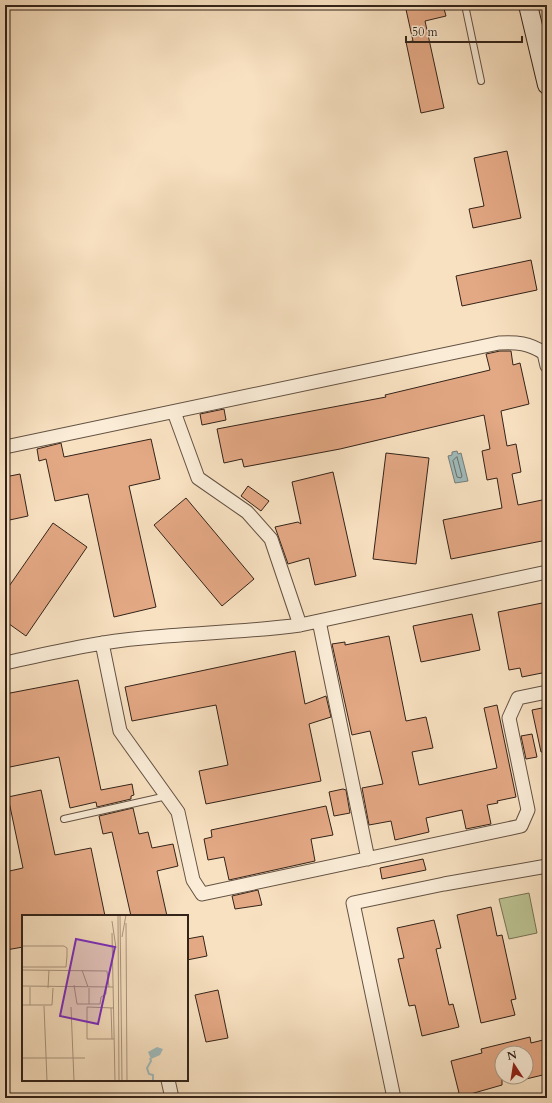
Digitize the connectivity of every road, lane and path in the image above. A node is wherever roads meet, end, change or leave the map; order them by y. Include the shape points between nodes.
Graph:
1 (465, 5) edge
2 (528, 5) edge
3 (481, 81) dead end
4 (547, 85) edge
5 (547, 366) edge
6 (174, 412) junction
7 (5, 447) edge
8 (547, 572) edge
9 (318, 621) junction
10 (300, 625) junction
11 (102, 643) junction
12 (5, 663) edge
13 (547, 692) edge
14 (167, 796) junction
15 (64, 819) dead end
16 (368, 859) junction
17 (547, 866) edge
18 (168, 1081) edge
19 (172, 1098) edge
20 (394, 1098) edge

1 - 3 lane
2 - 4 main road
5 - 6 street via 544,353 535,347 520,342 499,344
6 - 7 street
6 - 10 street via 198,478 247,512 271,539
8 - 9 street
9 - 10 street
9 - 16 street
10 - 11 street
11 - 12 street
11 - 14 street via 120,731
13 - 16 street via 518,698 509,718 528,810 521,826
14 - 15 lane
14 - 16 street via 178,812 193,880 202,894
17 - 20 street via 353,903
18 - 19 street

